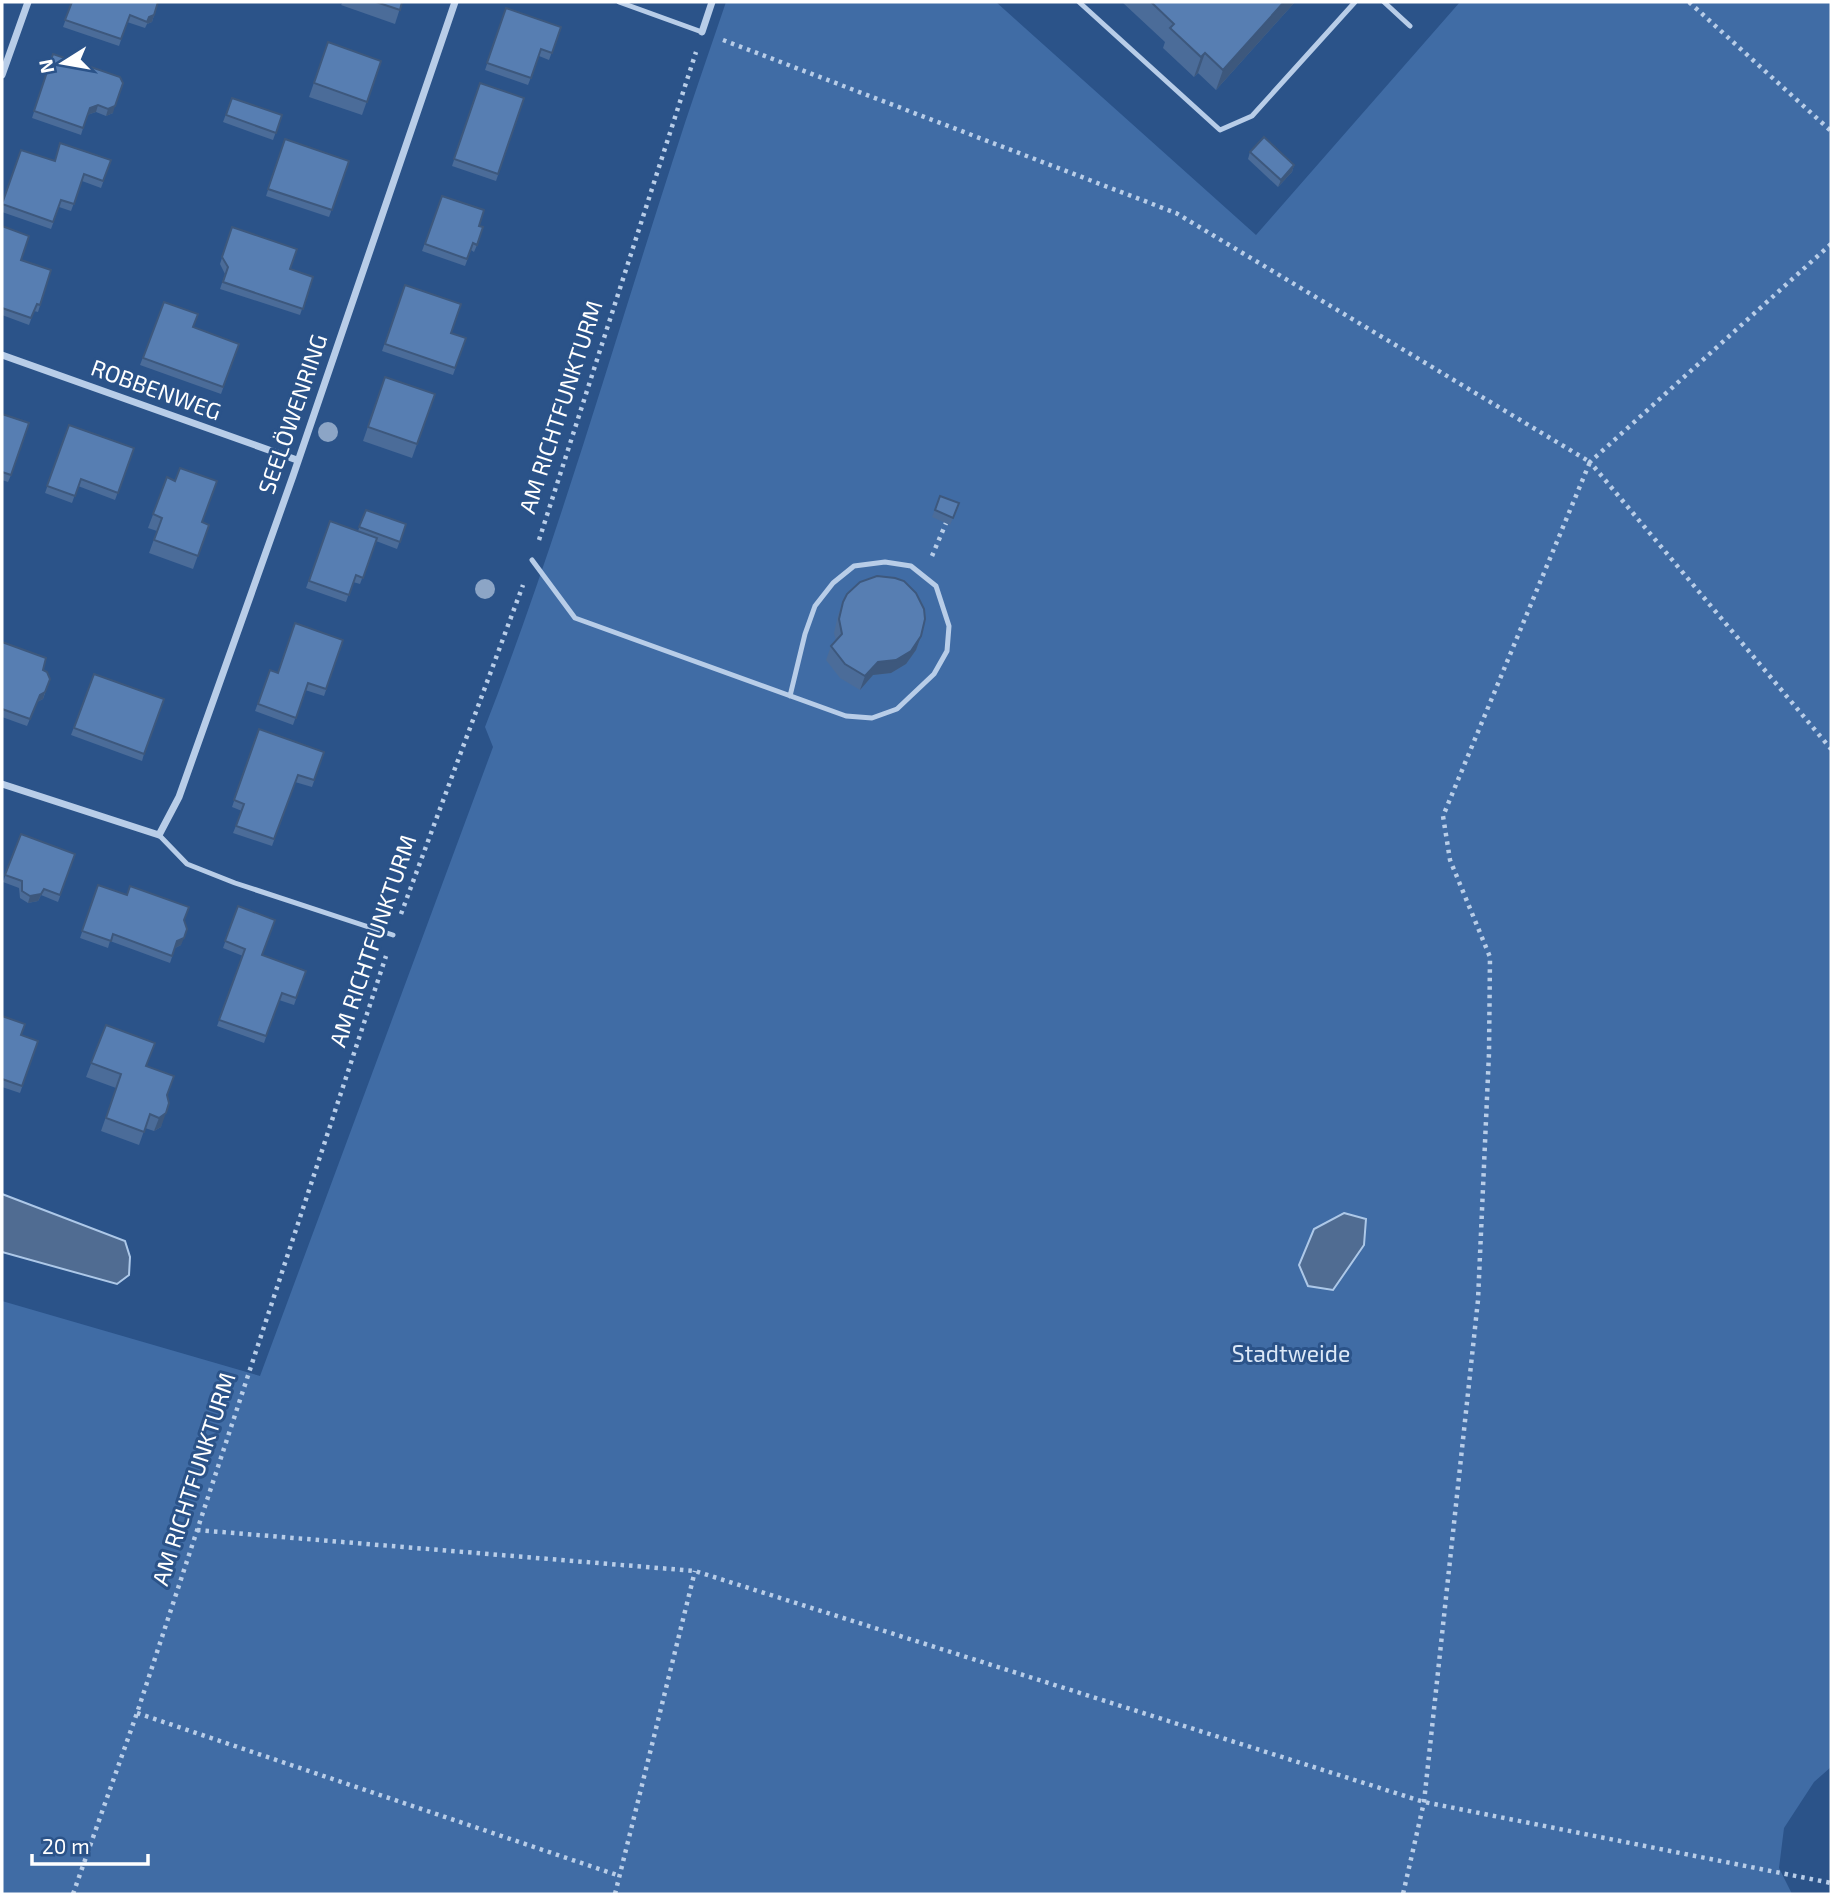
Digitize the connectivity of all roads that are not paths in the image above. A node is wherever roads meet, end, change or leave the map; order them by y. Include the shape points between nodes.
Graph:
1 (28, 2) edge
2 (456, 2) edge
3 (619, 2) edge
4 (712, 2) edge
5 (1079, 2) edge
6 (1354, 2) edge
7 (1384, 2) edge
8 (1410, 26) dead end
9 (702, 32) joint
10 (2, 75) edge
11 (2, 355) edge
12 (298, 460) junction
13 (532, 560) road end
14 (790, 696) junction
15 (2, 784) edge
16 (159, 835) junction
17 (393, 935) road end

1 - 10 street
2 - 12 street, SEELÖWENRING
3 - 9 lane
4 - 9 street
5 - 6 lane via 1220,130 1252,116
7 - 8 lane
11 - 12 street, ROBBENWEG
12 - 16 street, SEELÖWENRING via 179,797
13 - 14 lane via 575,618
14 - 14 lane via 815,606 854,566 885,562 911,566 936,586 949,626 947,651 934,674 897,709 872,718 846,716
15 - 16 street
16 - 17 lane via 187,864

